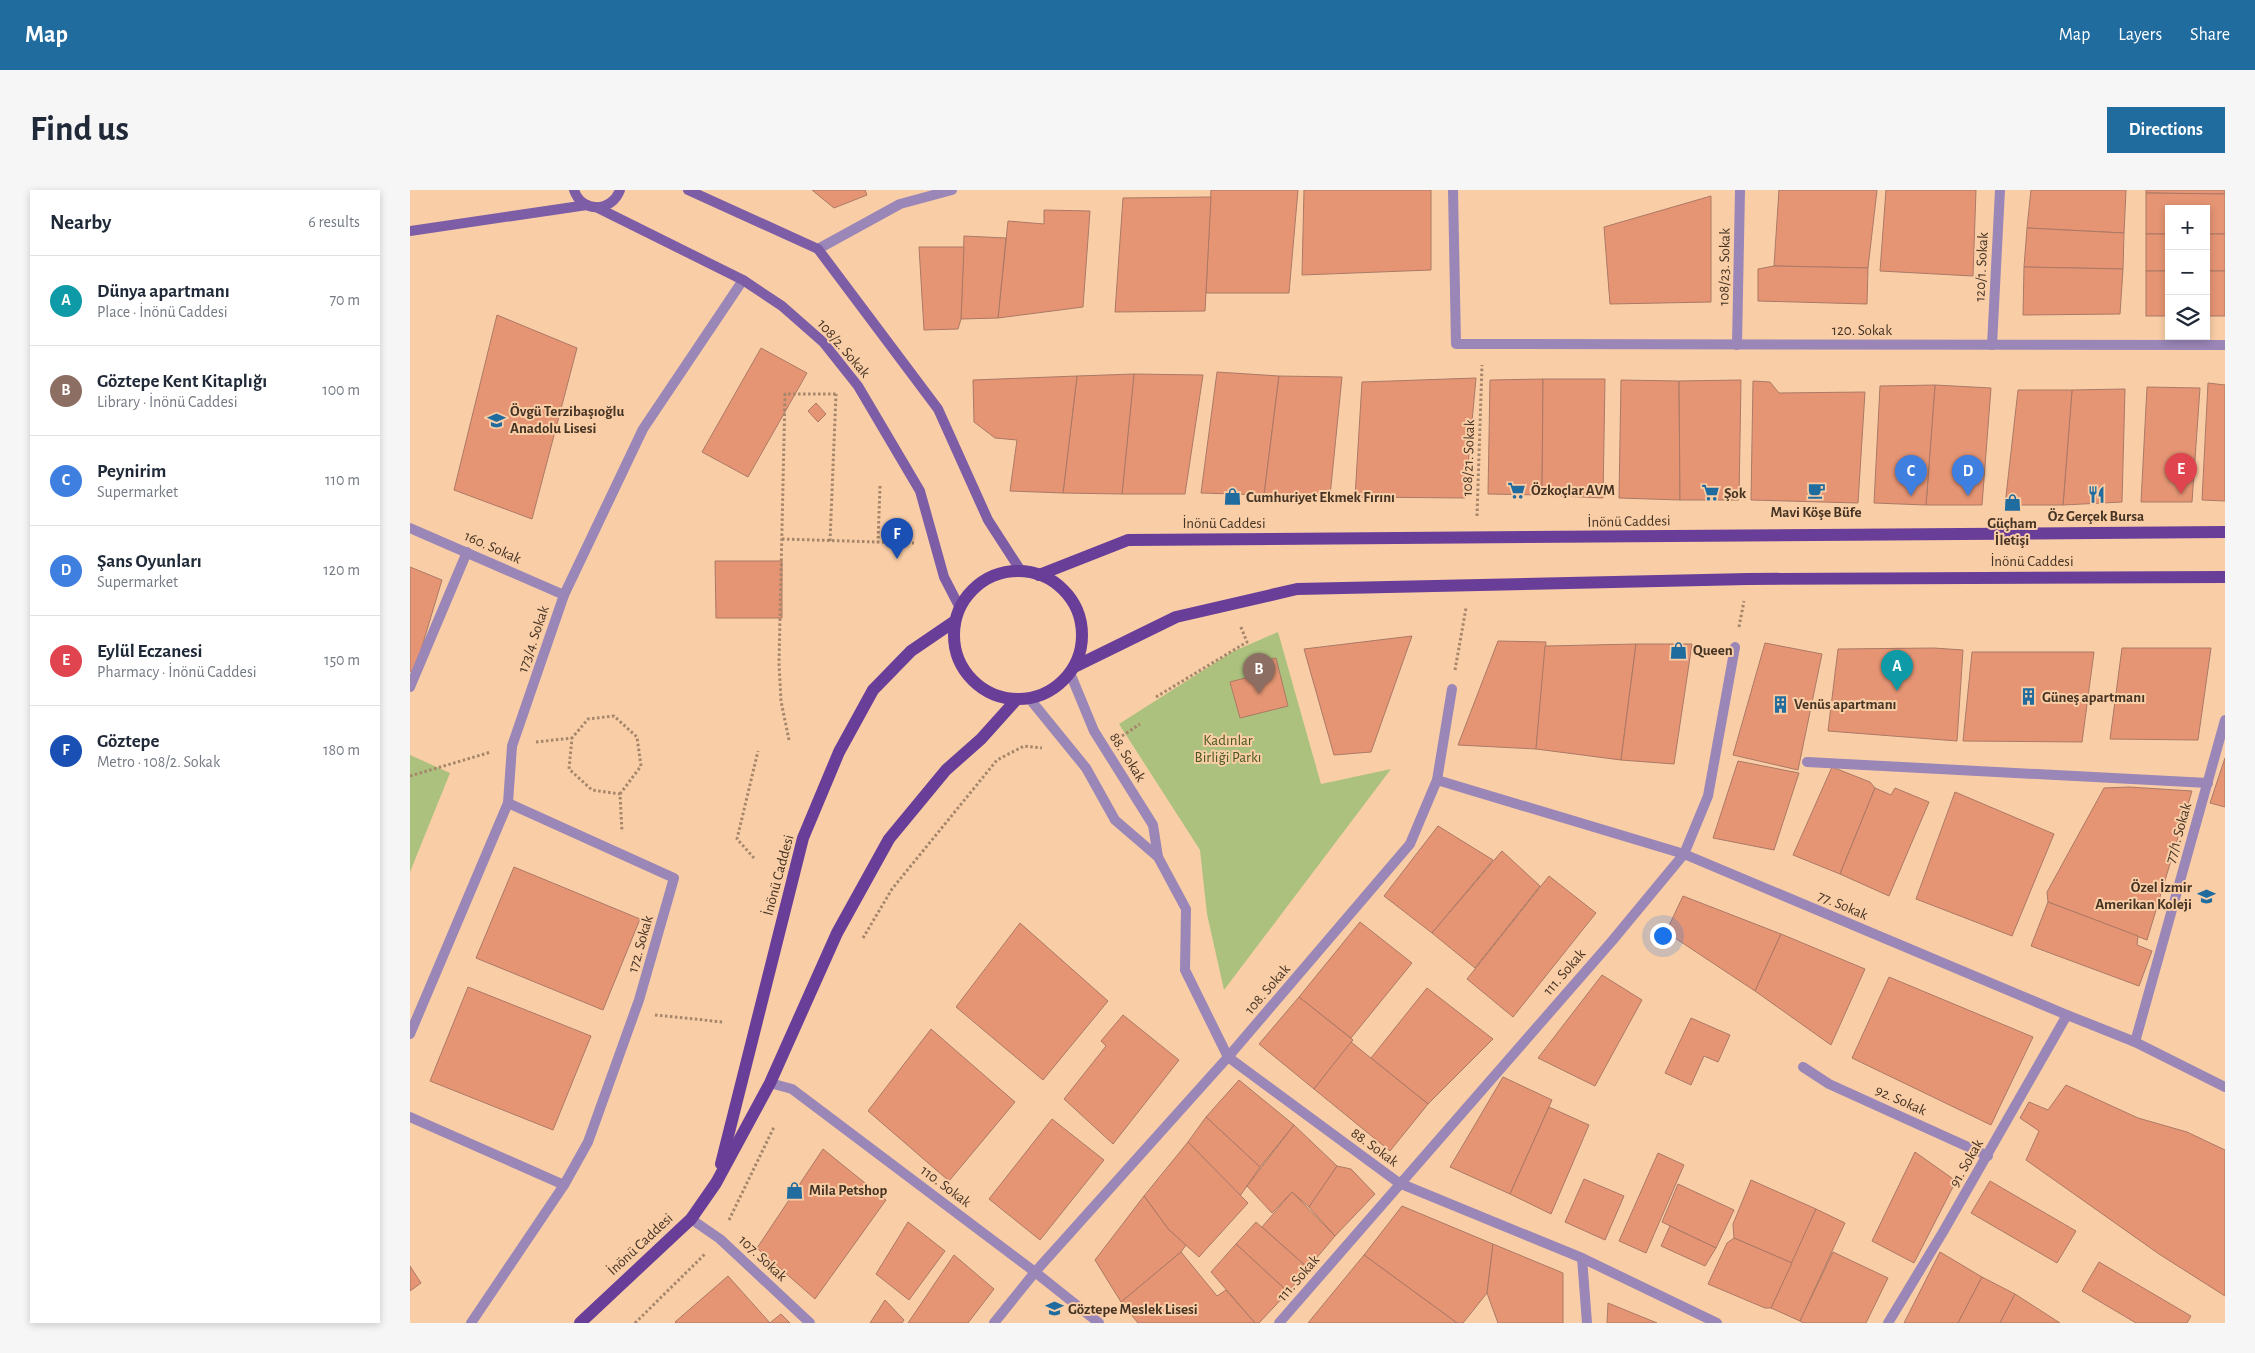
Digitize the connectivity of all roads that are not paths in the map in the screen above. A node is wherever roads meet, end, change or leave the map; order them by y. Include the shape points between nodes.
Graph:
1 (574, 190) edge
2 (620, 190) edge
3 (688, 190) edge
4 (952, 190) edge
5 (1452, 190) edge
6 (1740, 190) edge
7 (2000, 190) edge
8 (591, 206) junction
9 (410, 231) edge
10 (818, 249) junction
11 (743, 280) junction
12 (1737, 345) junction
13 (1992, 345) junction
14 (2225, 346) edge
15 (410, 528) edge
16 (2225, 532) edge
17 (467, 552) junction
18 (1021, 571) junction
19 (1039, 575) junction
20 (2225, 577) edge
21 (564, 595) junction
22 (960, 608) junction
23 (955, 621) junction
24 (1735, 647) road end
25 (1072, 670) junction
26 (410, 687) edge
27 (1452, 689) road end
28 (1023, 699) junction
29 (2225, 720) edge
30 (1807, 762) dead end
31 (1438, 780) junction
32 (2208, 783) junction
33 (508, 803) junction
34 (1684, 854) junction
35 (1158, 857) junction
36 (2067, 1015) junction
37 (410, 1034) edge
38 (2135, 1042) junction
39 (1228, 1057) junction
40 (1804, 1066) dead end
41 (770, 1083) junction
42 (2225, 1087) edge
43 (410, 1117) edge
44 (1988, 1156) junction
45 (716, 1183) junction
46 (1399, 1183) junction
47 (564, 1185) junction
48 (691, 1219) junction
49 (1582, 1258) junction
50 (1036, 1272) junction
51 (471, 1323) edge
52 (580, 1323) edge
53 (810, 1323) edge
54 (994, 1323) edge
55 (1099, 1323) edge
56 (1279, 1323) edge
57 (1587, 1323) edge
58 (1717, 1323) edge
59 (1888, 1323) edge

1 - 8 main road via 580,201
2 - 8 main road via 610,204
3 - 10 main road
4 - 10 street via 900,204
5 - 12 street, 120. Sokak via 1456,344
6 - 12 street, 108/23. Sokak
7 - 13 street, 120/1. Sokak
8 - 9 main road
8 - 11 main road, 108/2. Sokak
10 - 18 main road via 938,409 988,520
11 - 21 street, 173/4. Sokak via 644,429
11 - 22 main road, 108/2. Sokak via 782,306 823,342 858,386 920,491 944,577
12 - 13 street, 120. Sokak
13 - 14 street, 120. Sokak
15 - 17 street, 160. Sokak
16 - 19 main road, İnönü Caddesi via 1128,540
17 - 21 street, 160. Sokak
17 - 26 street
18 - 19 main road
18 - 22 main road via 996,574 979,583
19 - 25 main road via 1066,593 1077,609 1082,629 1081,648
20 - 25 main road, İnönü Caddesi via 1748,579 1297,589 1176,617
21 - 33 street, 173/4. Sokak via 512,746
22 - 23 main road
23 - 28 main road via 956,655 966,674 982,689 1001,698
23 - 45 main road, İnönü Caddesi via 911,650 873,690 839,752 803,838
24 - 34 street, 111. Sokak via 1708,796
25 - 28 main road via 1052,690
25 - 35 street, 88. Sokak via 1094,731 1153,825
27 - 31 street, 108. Sokak
28 - 35 street, 88. Sokak via 1086,768 1115,820
28 - 41 main road, İnönü Caddesi via 946,770 889,839 837,933
29 - 32 street, 77/1. Sokak
30 - 32 street
31 - 34 street, 77. Sokak
31 - 39 street, 108. Sokak via 1410,844
32 - 38 street, 77/1. Sokak
33 - 37 street, 173/4. Sokak
33 - 47 street, 172. Sokak via 674,878 635,1013 588,1142
34 - 36 street, 77. Sokak
34 - 46 street, 111. Sokak via 1612,941
35 - 39 street, 88. Sokak via 1186,909 1185,970
36 - 38 street, 77. Sokak
36 - 44 street, 91. Sokak
38 - 42 street, 77. Sokak
39 - 46 street, 88. Sokak
39 - 50 street, 108. Sokak
40 - 44 street, 92. Sokak via 1830,1084
41 - 45 main road, İnönü Caddesi
41 - 50 street, 110. Sokak via 792,1089
43 - 47 street
44 - 59 street, 91. Sokak
45 - 48 main road, İnönü Caddesi
46 - 49 street, 88. Sokak
46 - 56 street, 111. Sokak
47 - 51 street, 172. Sokak
48 - 52 main road, İnönü Caddesi
48 - 53 street, 107. Sokak via 720,1239
49 - 57 street
49 - 58 street, 88. Sokak
50 - 54 street, 108. Sokak
50 - 55 street, 110. Sokak

